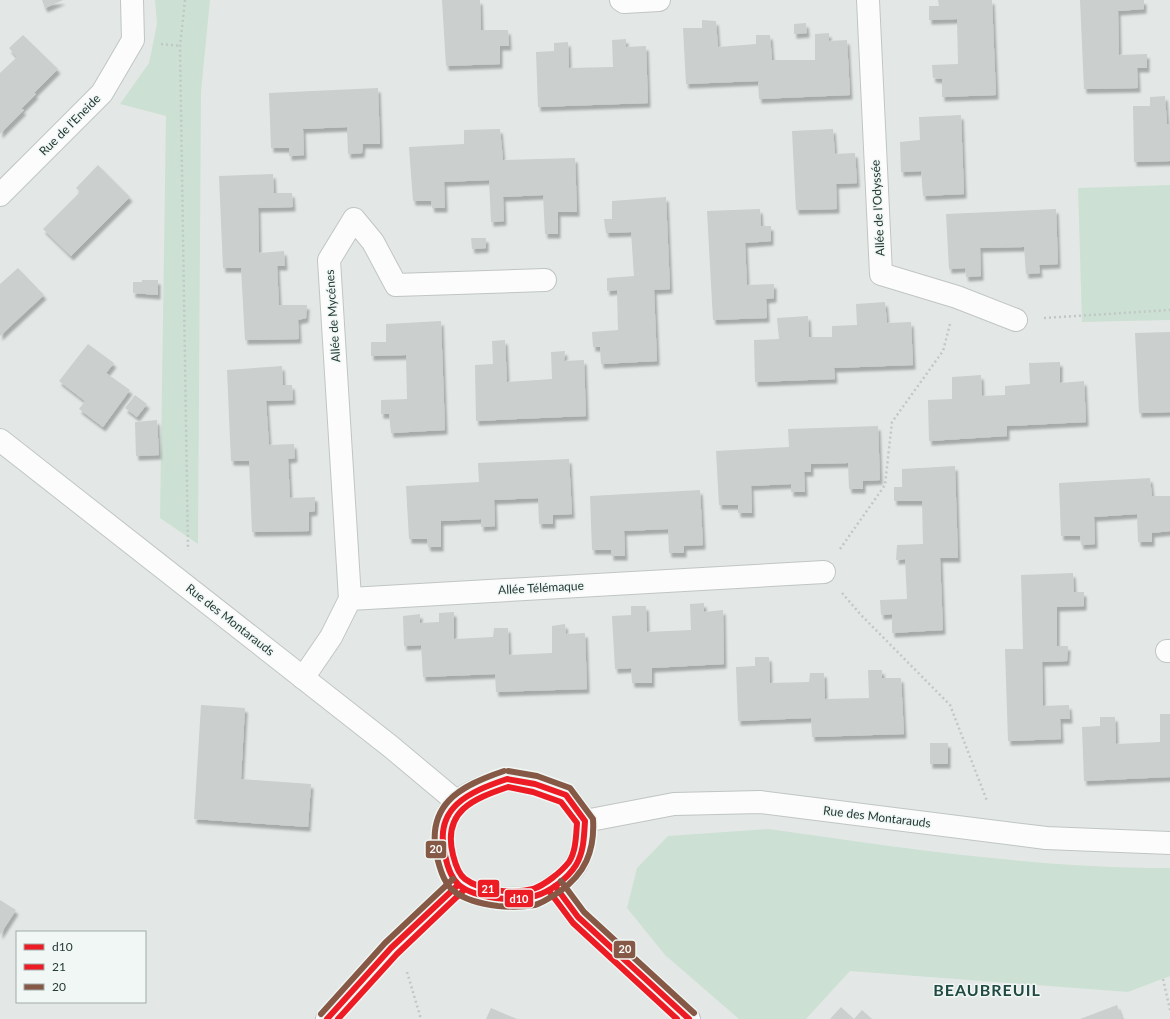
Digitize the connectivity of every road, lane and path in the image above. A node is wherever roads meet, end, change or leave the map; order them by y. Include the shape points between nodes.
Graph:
1 (132, 0) edge
2 (185, 0) edge
3 (621, 0) edge
4 (659, 0) edge
5 (868, 0) edge
6 (0, 195) edge
7 (545, 280) dead end
8 (957, 297) junction
9 (1170, 310) edge
10 (1016, 320) joint
11 (0, 440) edge
12 (824, 572) junction
13 (188, 587) junction
14 (350, 599) junction
15 (303, 678) junction
16 (457, 802) junction
17 (585, 821) junction
18 (988, 832) junction
19 (1170, 842) edge
20 (458, 885) junction
21 (555, 886) junction
22 (391, 948) junction
23 (1163, 979) dead end
24 (1170, 1010) edge
25 (327, 1019) edge
26 (421, 1019) edge
27 (689, 1019) edge

1 - 6 street, Rue de l'Eneide via 133,40 102,93
2 - 13 path via 180,46
3 - 4 street
5 - 8 street, Allée de l'Odyssée via 881,274
7 - 14 street, Allée de Mycénes via 396,285 373,242 354,219 329,260
8 - 10 street, Allée de l'Odyssée
8 - 12 path via 943,351 892,422 884,485
9 - 10 path
11 - 13 street, Rue des Montarauds
12 - 14 street, Allée Télémaque
12 - 18 path via 862,616 950,705 986,800
13 - 15 street, Rue des Montarauds
14 - 15 street via 331,637
15 - 16 street, Rue des Montarauds
16 - 17 street via 474,789 507,779 535,784 566,795
16 - 20 street via 446,819 443,840 446,863
17 - 18 street, Rue des Montarauds via 674,804 760,802
17 - 21 street via 583,847 576,866
18 - 19 street, Rue des Montarauds via 1046,838
20 - 21 street via 482,896 504,898 534,897
20 - 22 street
21 - 27 street via 578,916
22 - 25 street
22 - 26 path via 409,974
23 - 24 path

